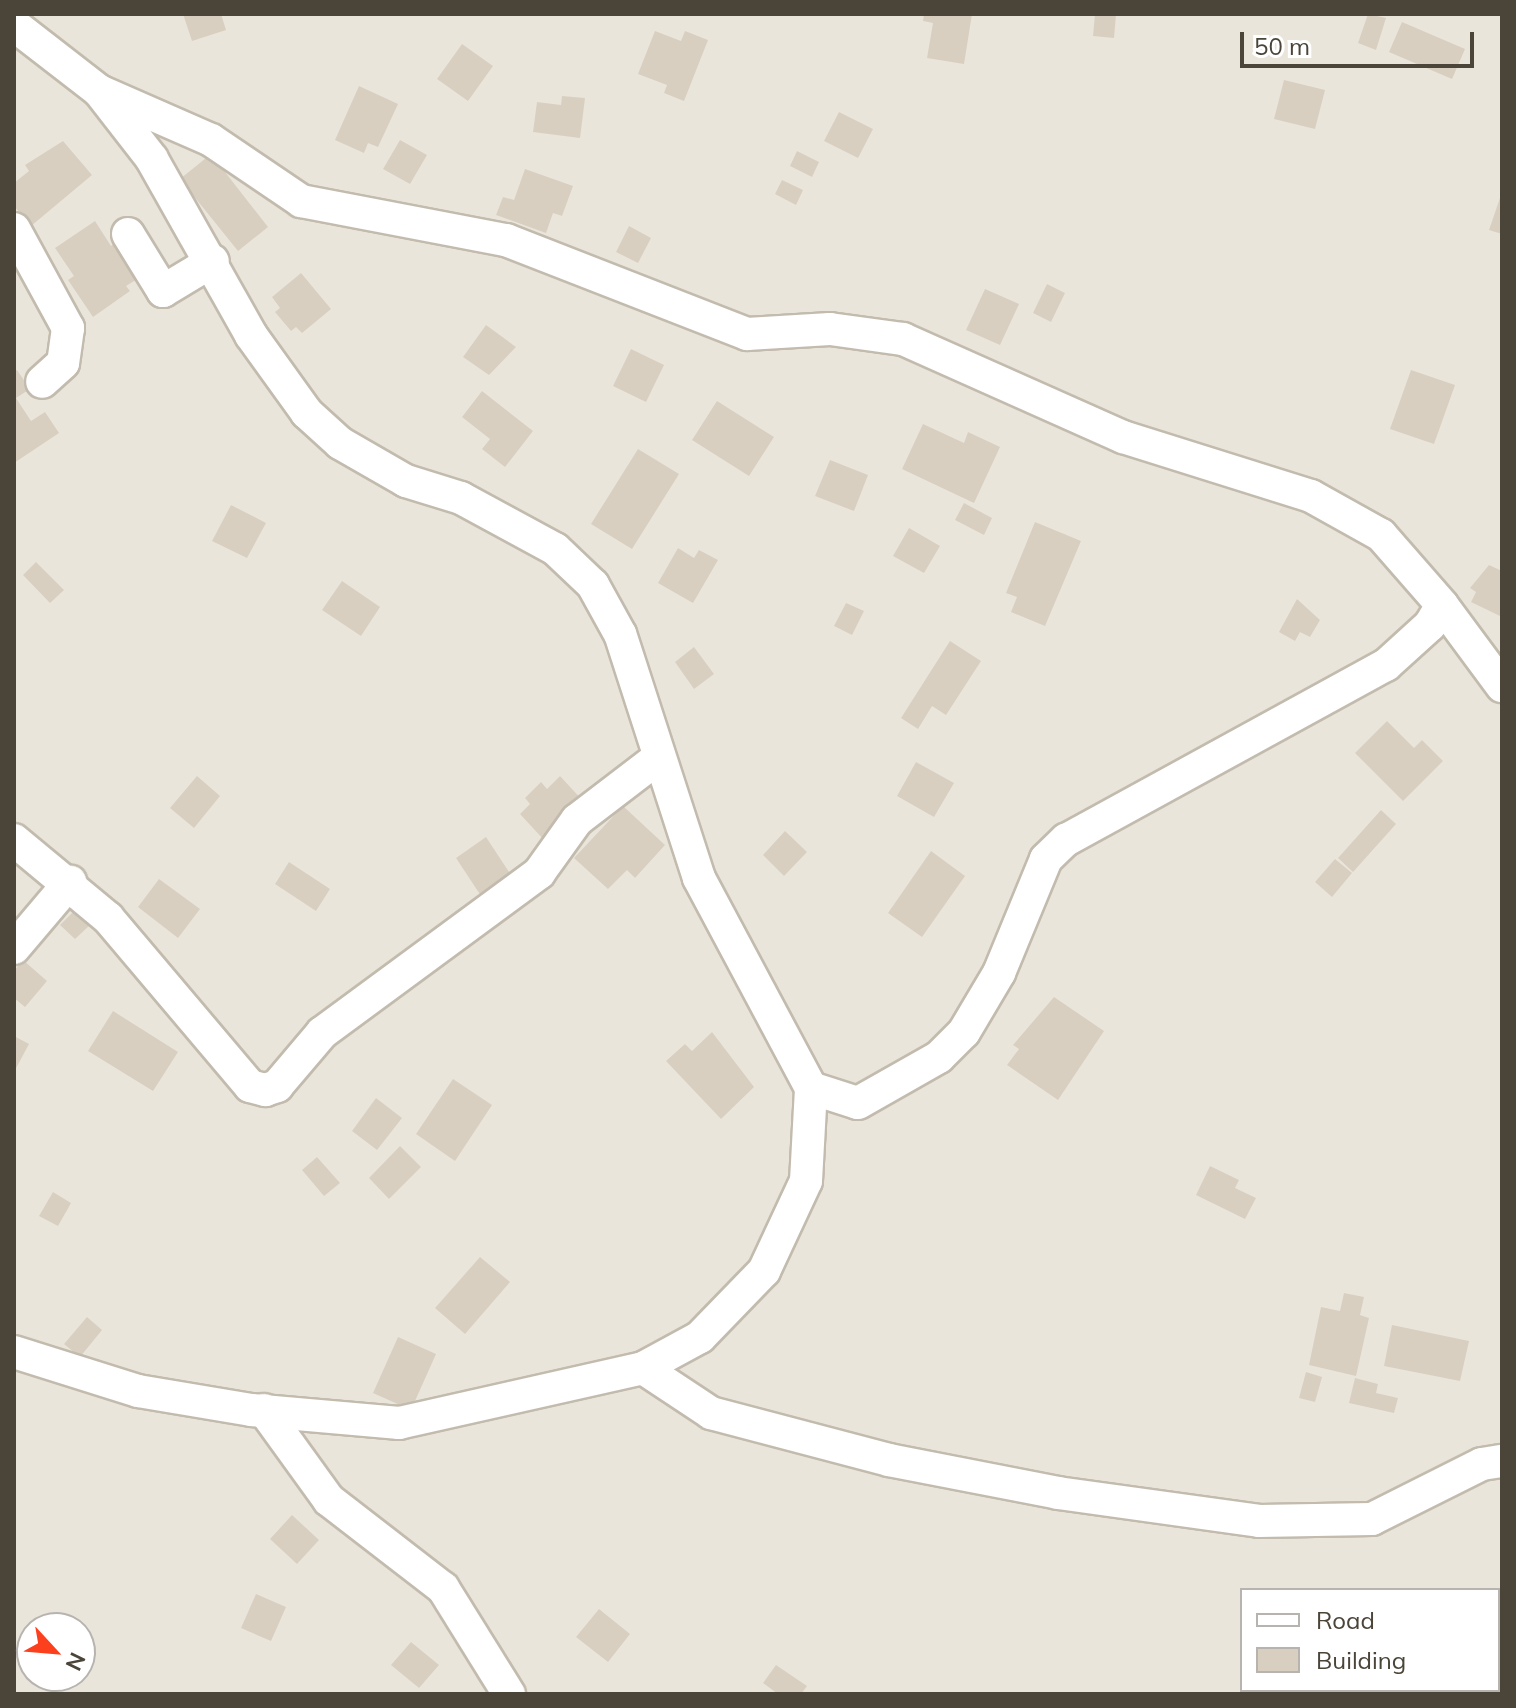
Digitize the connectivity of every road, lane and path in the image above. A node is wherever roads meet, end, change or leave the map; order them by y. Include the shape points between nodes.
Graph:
1 (14, 25) edge
2 (99, 91) junction
3 (14, 229) edge
4 (128, 234) dead end
5 (213, 261) junction
6 (42, 382) dead end
7 (1442, 605) junction
8 (1502, 686) edge
9 (658, 758) junction
10 (14, 840) edge
11 (70, 882) junction
12 (14, 948) edge
13 (811, 1088) junction
14 (14, 1352) edge
15 (643, 1368) junction
16 (264, 1410) junction
17 (1502, 1461) edge
18 (509, 1694) edge

1 - 2 street
2 - 5 street via 152,159
2 - 7 street via 211,140 301,201 506,240 747,334 830,329 903,339 1123,437 1311,496 1381,535
3 - 6 street via 68,328 63,363
4 - 5 street via 163,291
5 - 9 street via 272,369 307,413 340,443 406,481 461,498 555,549 593,585 620,634
7 - 8 street
7 - 13 street via 1430,625 1386,665 1066,840 1046,859 999,973 964,1032 939,1057 858,1103
9 - 11 street via 577,820 539,873 322,1033 277,1086 265,1090 250,1086 108,918
9 - 13 street via 699,878
10 - 11 street
11 - 12 street
13 - 15 street via 806,1181 764,1271 700,1337
14 - 16 street via 138,1391
15 - 16 street via 399,1423
15 - 17 street via 711,1413 889,1460 1058,1493 1259,1521 1372,1519 1482,1464
16 - 18 street via 329,1500 443,1588

